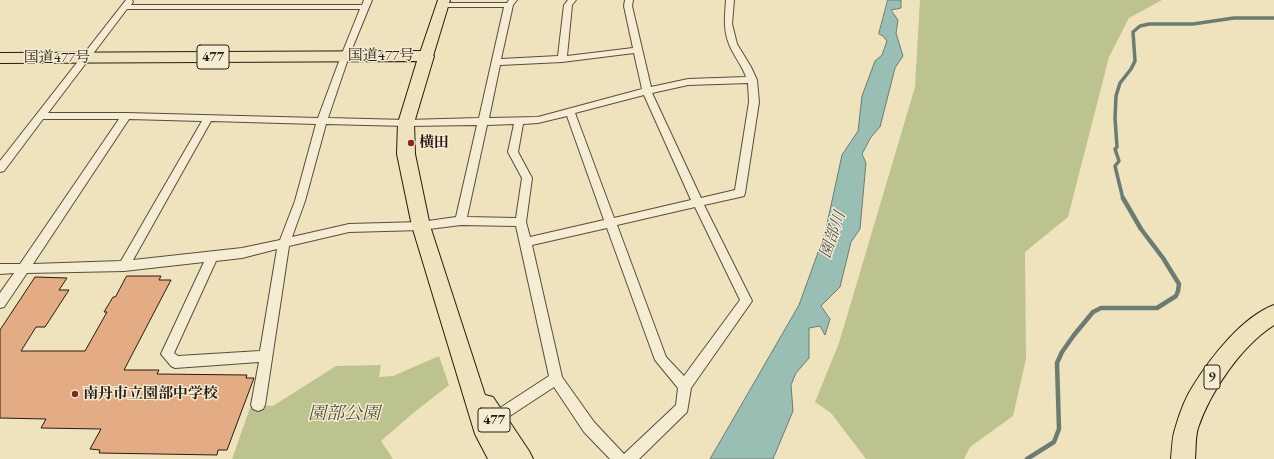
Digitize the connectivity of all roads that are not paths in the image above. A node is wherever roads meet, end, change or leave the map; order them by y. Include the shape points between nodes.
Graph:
1 (572, 0) edge
2 (629, 0) edge
3 (730, 0) edge
4 (511, 2) edge
5 (128, 3) edge
6 (211, 3) edge
7 (293, 3) edge
8 (367, 3) edge
9 (443, 3) edge
10 (638, 50) junction
11 (346, 56) junction
12 (426, 56) junction
13 (0, 58) edge
14 (85, 58) junction
15 (562, 59) junction
16 (497, 62) junction
17 (752, 80) junction
18 (647, 91) junction
19 (570, 112) junction
20 (42, 116) junction
21 (126, 116) junction
22 (208, 119) junction
23 (322, 120) junction
24 (519, 121) junction
25 (482, 122) junction
26 (406, 123) junction
27 (0, 168) edge
28 (698, 203) junction
29 (461, 221) junction
30 (521, 222) junction
31 (611, 223) junction
32 (421, 226) junction
33 (527, 242) junction
34 (284, 243) junction
35 (212, 257) junction
36 (124, 266) junction
37 (0, 269) edge
38 (23, 269) junction
39 (0, 303) edge
40 (1274, 314) edge
41 (266, 356) junction
42 (556, 380) junction
43 (685, 386) junction
44 (258, 405) dead end
45 (489, 423) junction
46 (502, 459) edge
47 (521, 459) edge
48 (619, 459) edge
49 (629, 459) edge
50 (1183, 459) edge

1 - 15 street via 568,5
2 - 10 street via 628,6
3 - 17 street via 728,24 733,44
4 - 9 street
4 - 16 street
5 - 6 street
5 - 14 street
6 - 7 street
7 - 8 street
8 - 11 street
9 - 12 main road
10 - 15 street
10 - 18 street
11 - 12 highway, 国道477号 / 477
11 - 14 highway, 国道477号 / 477
11 - 23 street
12 - 26 highway, 国道477号 / 477
13 - 14 highway, 国道477号 / 477
14 - 20 street
15 - 16 street
16 - 25 street
17 - 18 street via 688,82
17 - 28 street via 754,102 740,193
18 - 19 street
18 - 28 street
19 - 24 street via 538,120
19 - 31 street
20 - 21 street
20 - 27 street
21 - 22 street
21 - 38 street
22 - 23 street
22 - 36 street
23 - 26 street
23 - 34 street via 300,200
24 - 25 street
24 - 30 street via 512,152 527,178
25 - 26 street
25 - 29 street
26 - 32 highway, 国道477号 / 477 via 406,154
28 - 31 street
28 - 43 street via 746,301
29 - 30 street
29 - 32 street
30 - 33 street
31 - 33 street
31 - 43 street via 661,360
32 - 34 street via 350,228
32 - 45 highway, 国道477号 / 477 via 469,380
33 - 42 street
34 - 35 street
34 - 41 street
35 - 36 street
35 - 41 street via 167,354 175,362
36 - 38 street
37 - 38 street
38 - 39 street
40 - 50 highway, 9 via 1253,327 1229,354 1200,394 1186,430
41 - 44 street
42 - 45 street
42 - 48 street via 590,427
43 - 49 street via 682,408
45 - 46 highway, 国道477号 / 477
45 - 47 highway, 国道477号 / 477

